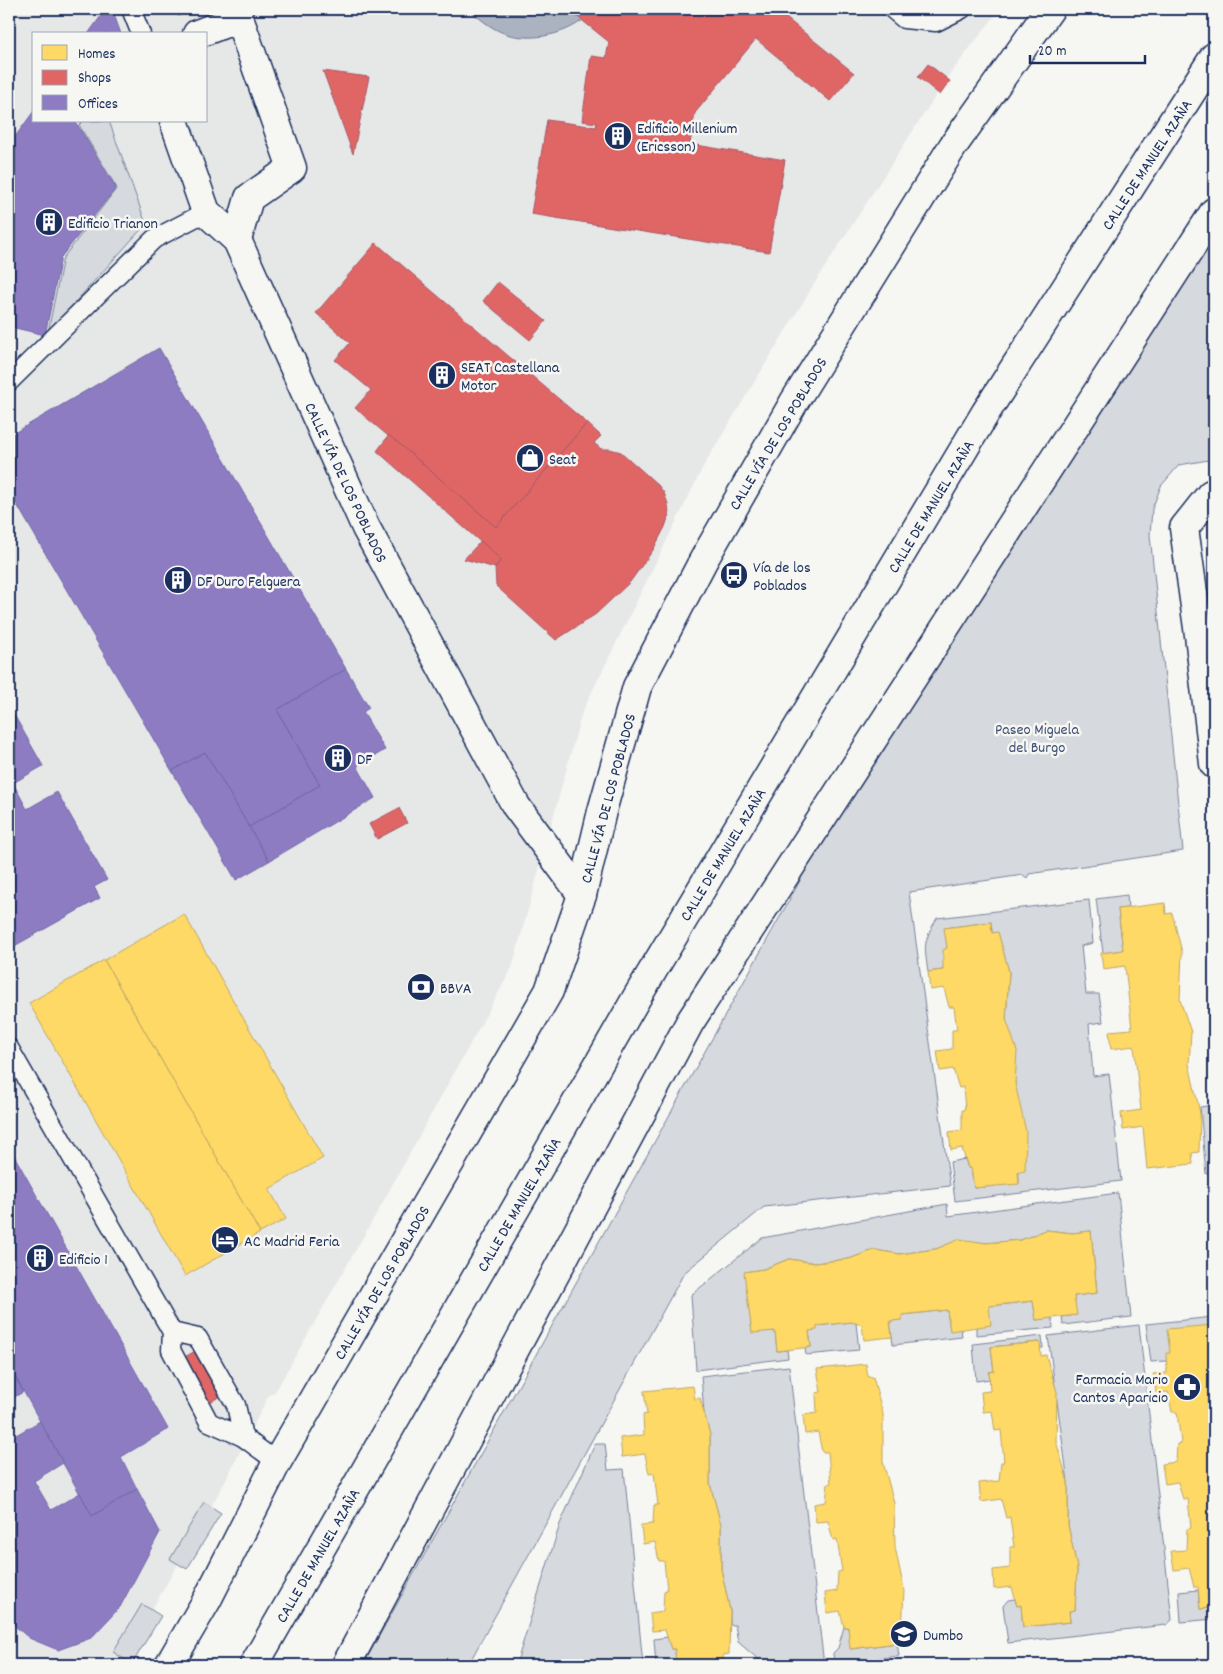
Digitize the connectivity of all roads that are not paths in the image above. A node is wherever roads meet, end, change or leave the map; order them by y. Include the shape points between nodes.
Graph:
1 (131, 9) edge
2 (892, 9) edge
3 (962, 9) edge
4 (1050, 9) edge
5 (236, 14) edge
6 (140, 32) edge
7 (201, 32) edge
8 (1214, 57) edge
9 (174, 122) edge
10 (206, 212) junction
11 (1214, 212) edge
12 (237, 240) junction
13 (9, 382) edge
14 (1214, 494) edge
15 (1214, 764) edge
16 (582, 894) junction
17 (9, 1048) edge
18 (172, 1332) junction
19 (243, 1437) junction
20 (277, 1462) junction
21 (169, 1665) edge
22 (254, 1665) edge
23 (346, 1665) edge

1 - 6 lane
2 - 3 lane via 904,19 936,22
4 - 16 main road, CALLE VÍA DE LOS POBLADOS via 953,146 794,402 703,561 638,687
5 - 7 main road
5 - 12 main road via 292,168 249,198
8 - 22 main road, CALLE DE MANUEL AZAÑA via 970,438 637,997
9 - 10 main road, CALLE VÍA DE LOS POBLADOS
10 - 12 main road, CALLE VÍA DE LOS POBLADOS
10 - 13 lane via 154,239
11 - 23 main road via 690,1022
12 - 16 main road, CALLE VÍA DE LOS POBLADOS via 379,553 516,806
14 - 15 main road via 1184,528
16 - 20 main road, CALLE VÍA DE LOS POBLADOS via 550,991
17 - 18 lane
18 - 19 lane via 198,1338 236,1404
18 - 19 lane via 171,1350 209,1422
19 - 20 lane
20 - 21 main road, CALLE VÍA DE LOS POBLADOS via 207,1600

